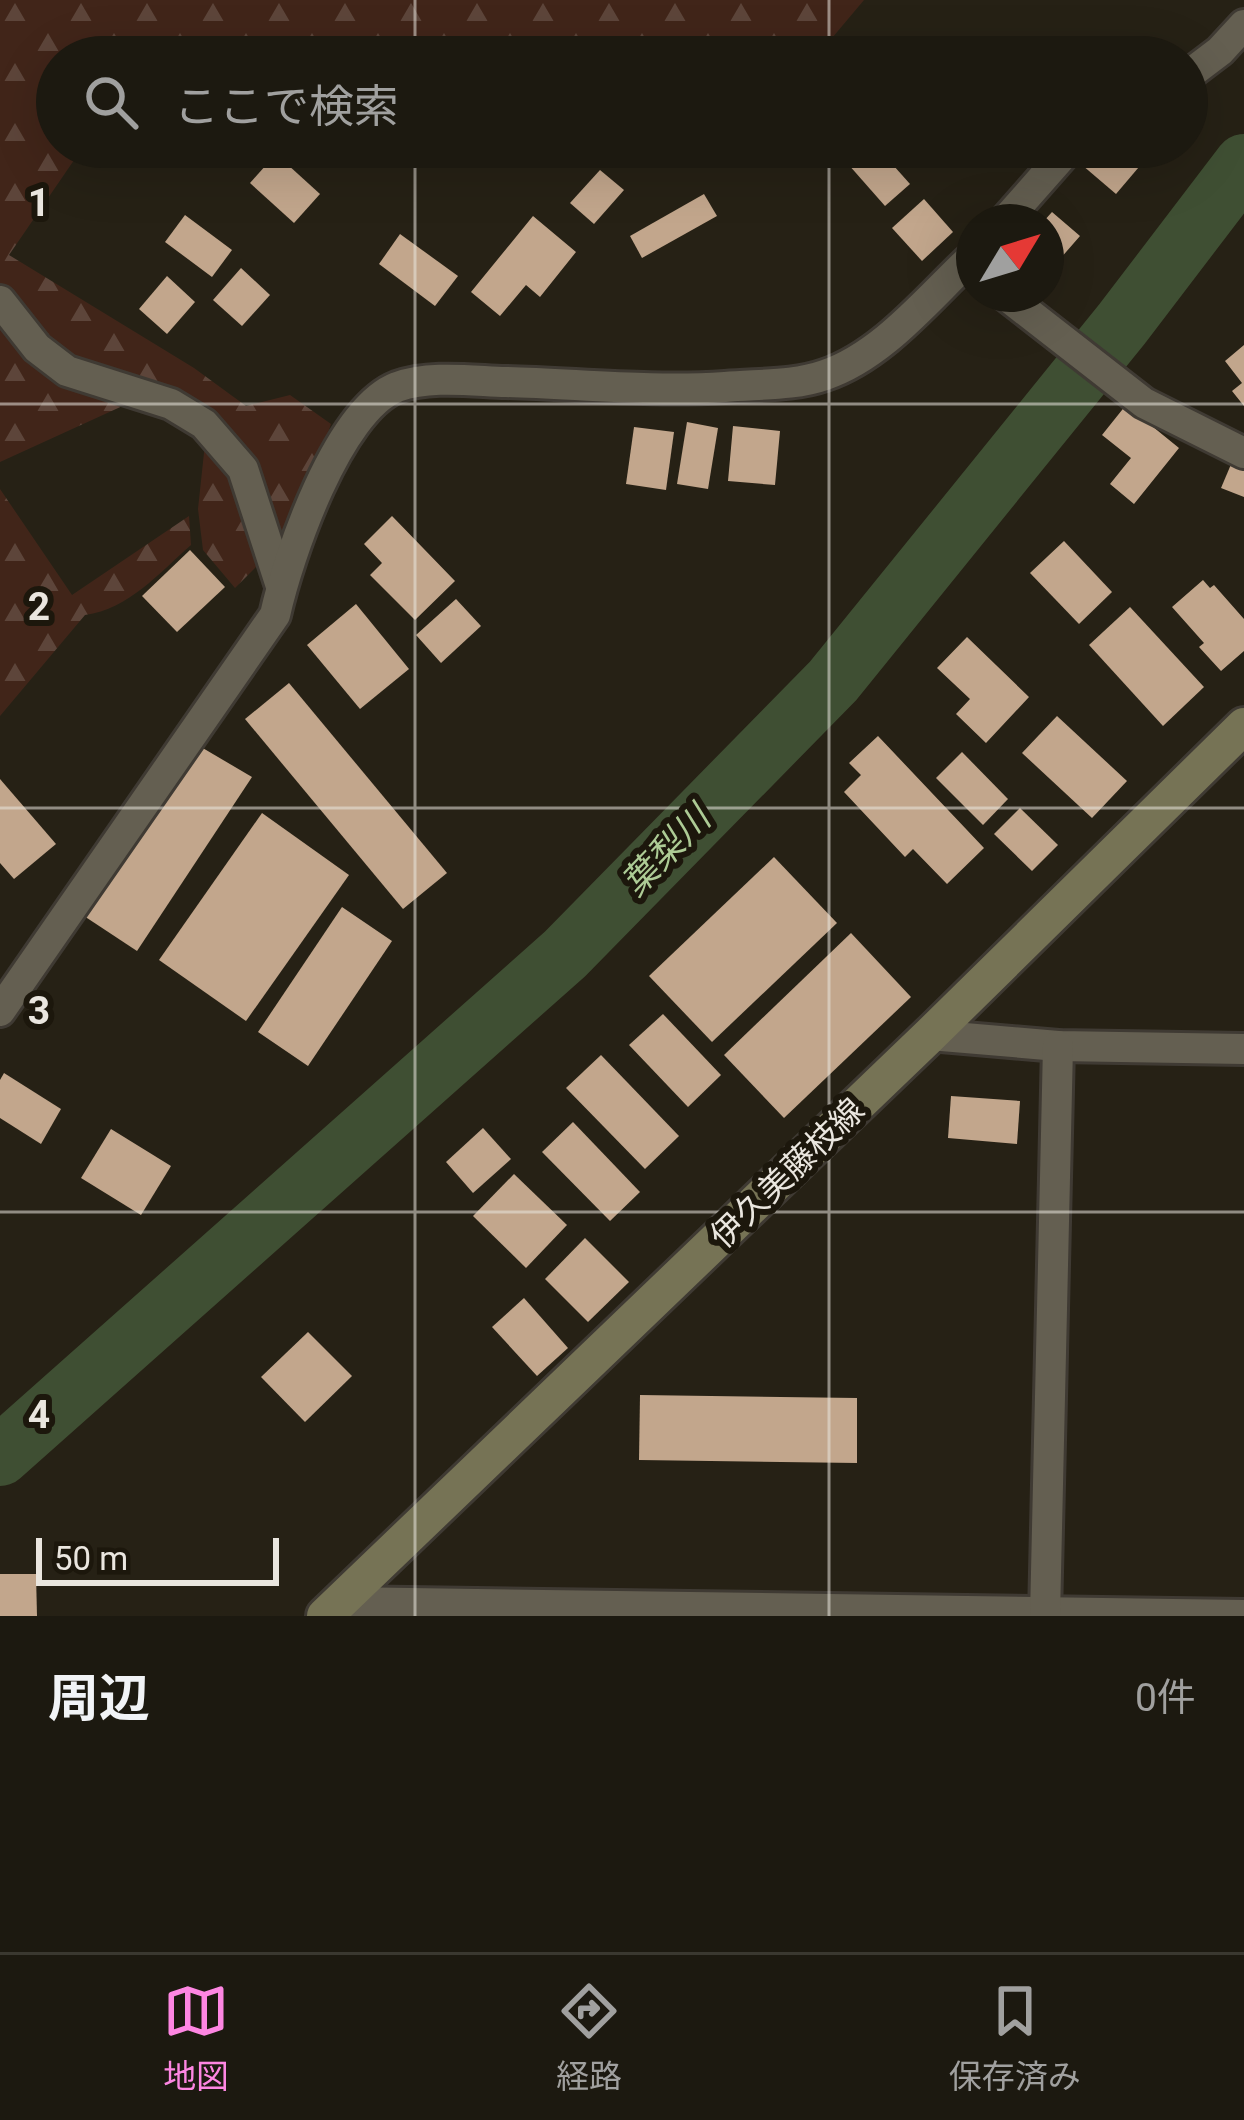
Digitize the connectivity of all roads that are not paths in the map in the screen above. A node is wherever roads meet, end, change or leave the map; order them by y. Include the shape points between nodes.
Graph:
1 (1244, 25) edge
2 (1208, 60) edge
3 (1052, 168) edge
4 (1020, 204) edge
5 (956, 276) edge
6 (0, 301) edge
7 (1025, 312) edge
8 (1244, 452) edge
9 (281, 586) junction
10 (1244, 726) edge
11 (0, 1011) edge
12 (930, 1035) junction
13 (1058, 1046) junction
14 (1244, 1049) edge
15 (334, 1609) edge
16 (673, 1612) edge
17 (1045, 1613) edge
18 (1244, 1615) edge

1 - 2 street
3 - 4 street
5 - 9 street via 884,341 819,378 697,388 445,380 397,387 367,407 337,446
6 - 9 street via 37,348 67,370 171,404 205,424 243,469
7 - 8 street via 1144,403
9 - 11 street via 275,614
10 - 12 main road, 伊久美藤枝線
12 - 13 street
12 - 15 main road, 伊久美藤枝線
13 - 14 street
13 - 17 street
15 - 16 street
16 - 17 street
17 - 18 street

